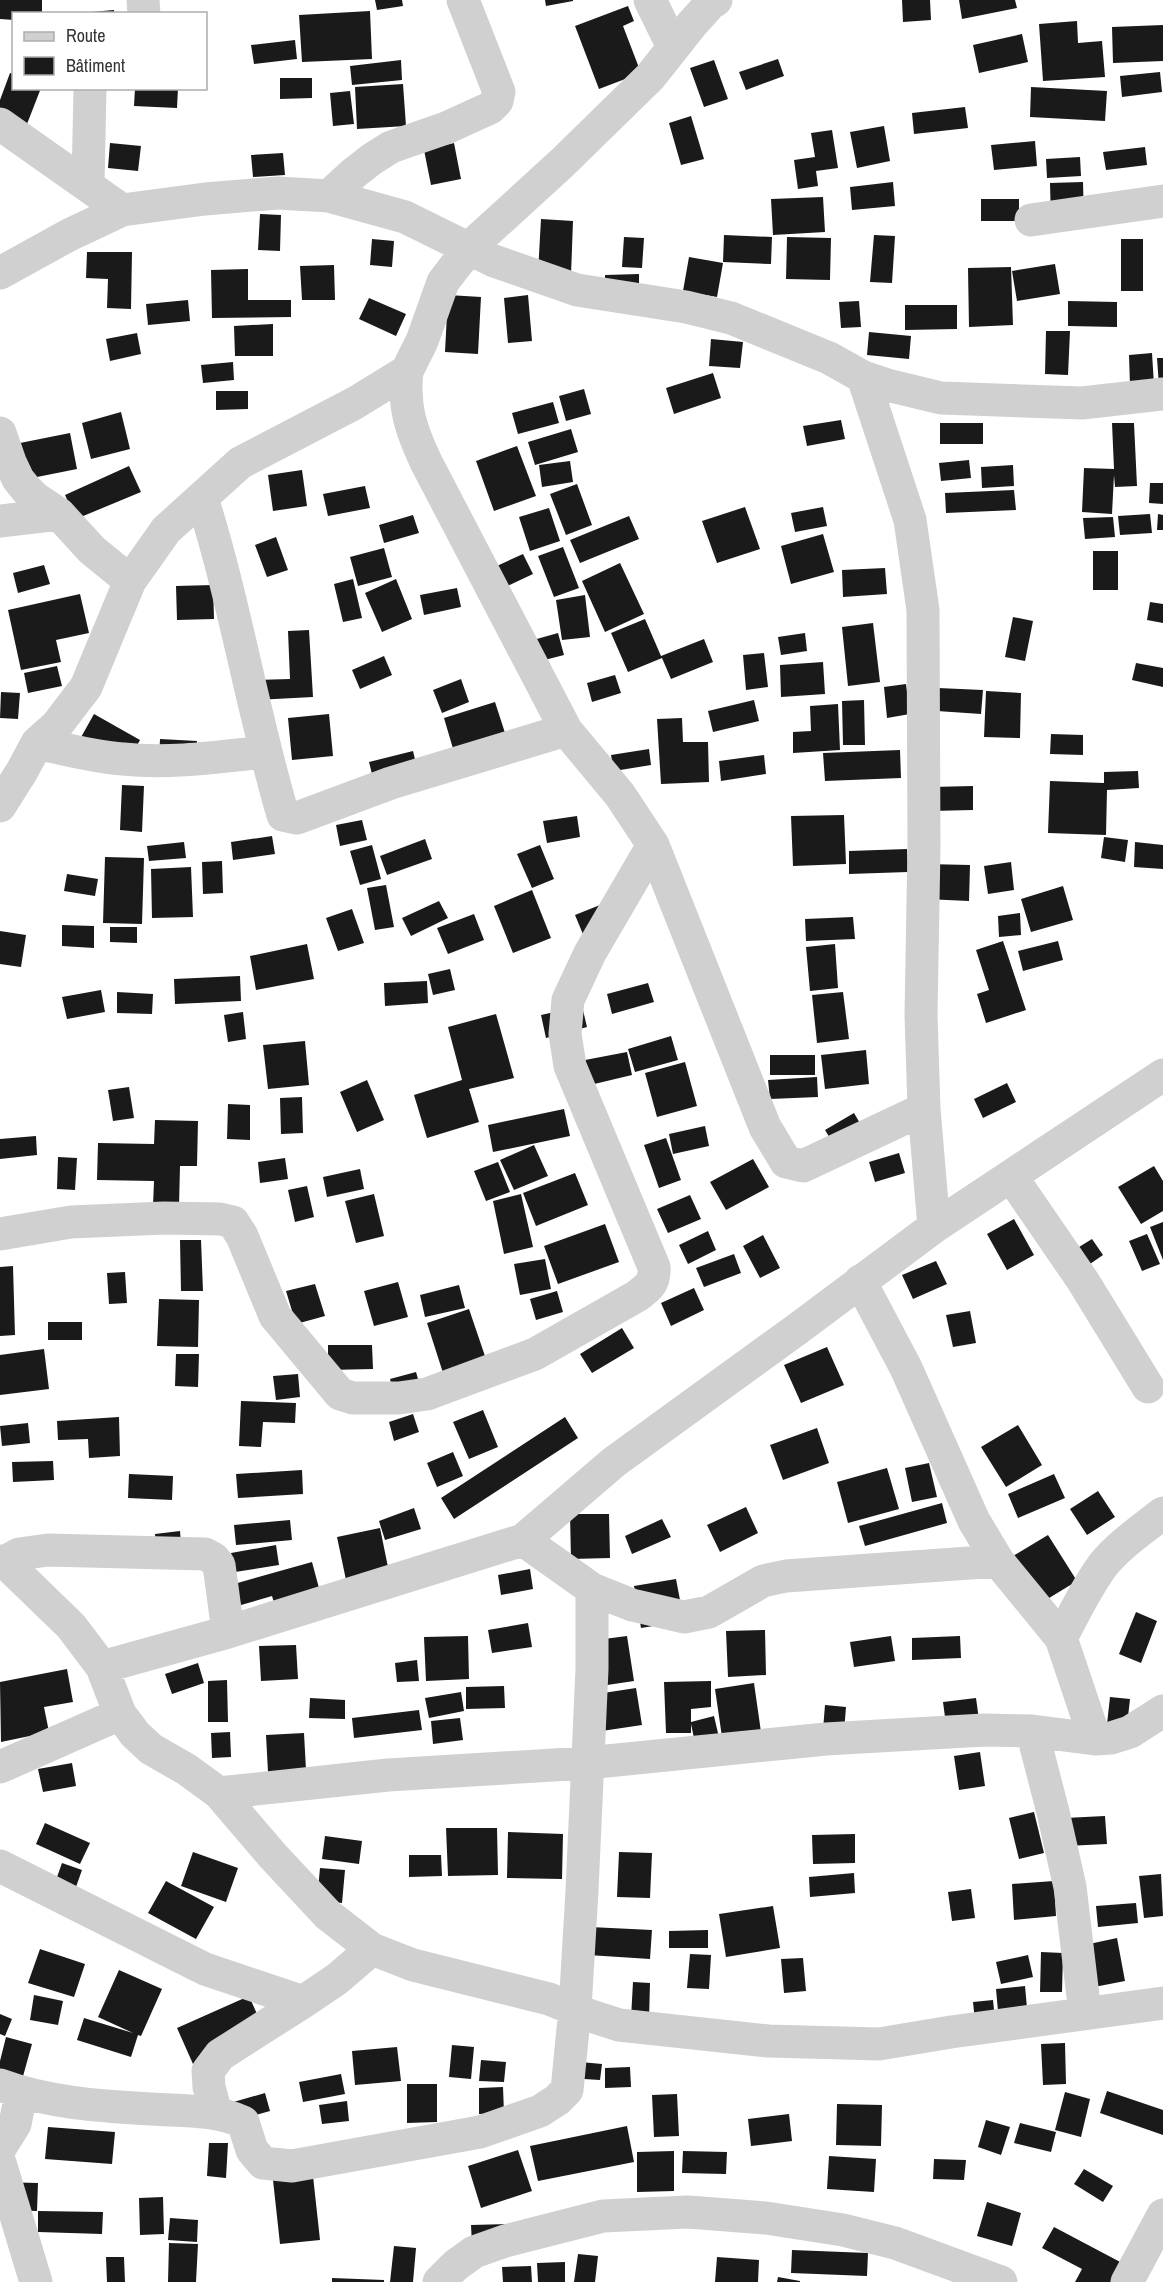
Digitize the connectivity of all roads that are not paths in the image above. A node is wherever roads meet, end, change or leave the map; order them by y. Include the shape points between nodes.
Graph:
1 (463, 0) edge
2 (650, 0) edge
3 (716, 0) edge
4 (673, 46) junction
5 (90, 90) edge
6 (0, 124) edge
7 (88, 185) junction
8 (329, 196) junction
9 (1163, 201) edge
10 (122, 210) junction
11 (1031, 220) dead end
12 (470, 247) junction
13 (0, 273) edge
14 (407, 371) junction
15 (863, 377) junction
16 (1163, 394) edge
17 (0, 433) edge
18 (202, 498) junction
19 (59, 514) junction
20 (0, 521) edge
21 (130, 581) junction
22 (566, 730) junction
23 (36, 743) junction
24 (265, 752) junction
25 (0, 806) edge
26 (653, 845) junction
27 (1163, 1075) edge
28 (924, 1109) junction
29 (1011, 1176) junction
30 (934, 1227) junction
31 (0, 1234) edge
32 (860, 1281) junction
33 (1148, 1387) dead end
34 (1163, 1513) edge
35 (523, 1540) junction
36 (998, 1561) junction
37 (3, 1562) edge
38 (592, 1589) junction
39 (228, 1632) junction
40 (1061, 1638) junction
41 (102, 1667) junction
42 (1163, 1711) edge
43 (120, 1714) junction
44 (1032, 1731) junction
45 (1095, 1738) junction
46 (587, 1763) junction
47 (0, 1767) edge
48 (219, 1793) junction
49 (0, 1866) edge
50 (372, 1949) junction
51 (303, 2002) junction
52 (1163, 2003) edge
53 (575, 2009) junction
54 (1085, 2013) junction
55 (11, 2089) edge
56 (216, 2113) junction
57 (0, 2148) edge
58 (0, 2163) edge
59 (1163, 2215) edge
60 (36, 2282) edge
61 (439, 2282) edge
62 (1001, 2282) edge
63 (1127, 2282) edge

1 - 8 street via 499,92 497,101 446,128 391,147
2 - 4 street
3 - 4 street
4 - 12 street via 651,77
5 - 7 street
6 - 7 street
7 - 10 street
8 - 10 street via 278,193
8 - 12 street via 405,217
9 - 11 street
10 - 13 street
12 - 14 street via 443,282
12 - 15 street via 495,261 577,290 731,318 829,358
14 - 18 street via 240,463
14 - 22 street via 405,387 411,430
15 - 16 street via 940,398 1082,403
15 - 28 street via 910,520 923,610
17 - 19 street via 18,479 35,498
18 - 21 street via 166,530
18 - 24 street via 226,576
19 - 20 street
19 - 21 street via 92,550
21 - 23 street via 86,687 57,725
22 - 24 street via 391,783 297,818 283,815
22 - 26 street via 620,795
23 - 24 street via 135,760
23 - 25 street
26 - 28 street via 765,1127 786,1162 803,1166
26 - 31 street via 590,953 568,1000 565,1034 570,1066 654,1267 651,1286 637,1296 535,1354 427,1394 353,1398 340,1394 275,1316 233,1222 164,1218 83,1222
27 - 29 street
28 - 30 street
29 - 30 street
29 - 33 street via 1083,1281
30 - 32 street
32 - 35 street via 614,1462
32 - 36 street via 906,1368 974,1521
34 - 40 street via 1105,1563 1088,1586
35 - 38 street
35 - 39 street
36 - 38 street via 786,1576 763,1581 709,1612 684,1617 632,1605
36 - 40 street
37 - 39 street via 19,1554 48,1550 205,1554 219,1564
37 - 41 street via 71,1626
38 - 46 street
39 - 41 street
40 - 45 street
41 - 43 street
42 - 45 street via 1130,1732
43 - 47 street
43 - 48 street via 151,1749
44 - 45 street
44 - 46 street via 826,1739
44 - 54 street via 1070,1887
46 - 48 street via 388,1775
46 - 53 street
48 - 50 street via 328,1915
49 - 51 street via 205,1969
50 - 51 street
50 - 53 street via 413,1965
51 - 56 street via 220,2055 208,2071
52 - 54 street
53 - 54 street via 619,2025 768,2041 879,2044
53 - 56 street via 567,2090 540,2111 480,2132 291,2166 263,2163 252,2150 243,2122
55 - 56 street via 86,2105
55 - 57 street via 15,2124
58 - 60 street
59 - 63 street
61 - 62 street via 474,2252 505,2241 603,2216 688,2212 766,2218 843,2230 895,2243

